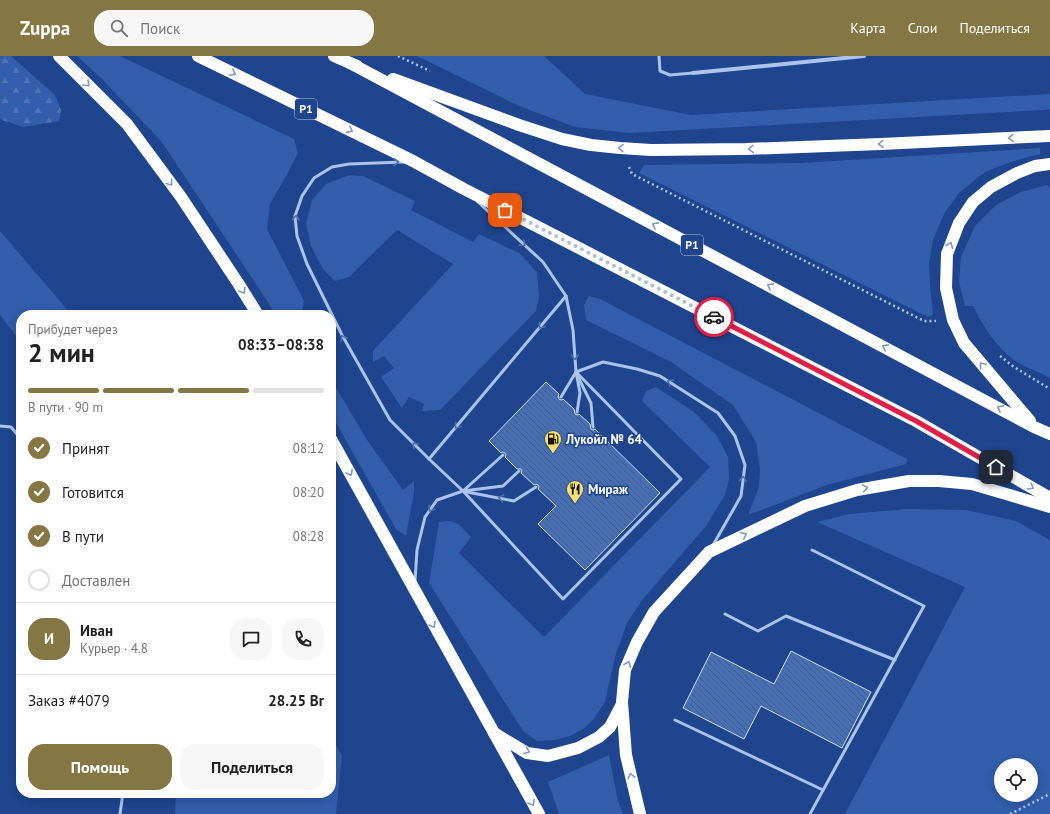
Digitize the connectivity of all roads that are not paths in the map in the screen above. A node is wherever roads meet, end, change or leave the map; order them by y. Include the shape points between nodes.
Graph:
1 (59, 56) edge
2 (198, 56) edge
3 (334, 56) edge
4 (659, 56) edge
5 (864, 56) edge
6 (350, 63) junction
7 (693, 73) joint
8 (1050, 136) edge
9 (413, 161) junction
10 (1050, 164) edge
11 (464, 189) junction
12 (566, 296) junction
13 (255, 310) edge
14 (330, 310) edge
15 (336, 323) edge
16 (576, 372) junction
17 (561, 397) dead end
18 (577, 412) dead end
19 (0, 426) edge
20 (593, 427) dead end
21 (1034, 427) junction
22 (16, 433) edge
23 (1050, 434) edge
24 (336, 448) edge
25 (503, 455) dead end
26 (429, 459) junction
27 (519, 471) dead end
28 (536, 488) dead end
29 (463, 491) junction
30 (1050, 498) edge
31 (1050, 507) edge
32 (812, 550) dead end
33 (709, 552) junction
34 (414, 590) junction
35 (725, 614) dead end
36 (895, 660) junction
37 (622, 702) junction
38 (675, 720) dead end
39 (493, 732) junction
40 (824, 790) junction
41 (122, 798) edge
42 (120, 814) edge
43 (539, 814) edge
44 (640, 814) edge
45 (810, 814) edge

1 -> 13 highway via 127,124 181,197
2 -> 9 highway, Р1
3 - 6 highway, Р1
4 - 7 lane via 660,71 670,74
5 - 7 street
8 -> 6 highway via 746,149 651,150 591,145 519,125
21 -> 6 highway, Р1
9 - 11 highway, Р1
14 -> 9 lane via 307,264 297,236 295,216 302,196 314,178 332,167
21 -> 10 highway via 964,343 953,320 946,288 946,254 959,224 973,202 991,187 1027,168
11 -> 12 lane via 542,262
11 -> 30 highway, Р1 via 916,421
12 -> 16 lane via 573,330
12 -> 26 lane
26 -> 15 lane via 390,420
16 - 17 lane
16 - 18 lane via 580,394
16 - 20 lane via 591,403
16 - 29 lane via 680,479 564,599
33 -> 16 lane via 741,496 745,465 735,436 718,413 660,376 603,362
19 - 22 lane via 11,427
21 - 23 highway, Р1
24 -> 34 highway
25 - 29 lane
26 - 29 lane
27 - 29 lane via 503,486
28 -> 29 lane via 514,501
29 -> 34 lane via 437,500 425,517 417,550
33 -> 31 highway via 805,506 857,490 909,481 972,484
32 - 36 lane via 924,606
37 -> 33 highway via 625,670 654,612
34 -> 39 highway
35 - 36 lane via 758,632 786,616
36 - 40 lane
39 -> 37 highway via 527,753 548,756 578,748 599,738 610,726
44 -> 37 highway via 626,755
38 - 40 lane
39 -> 43 highway
40 - 45 lane
41 - 42 lane

